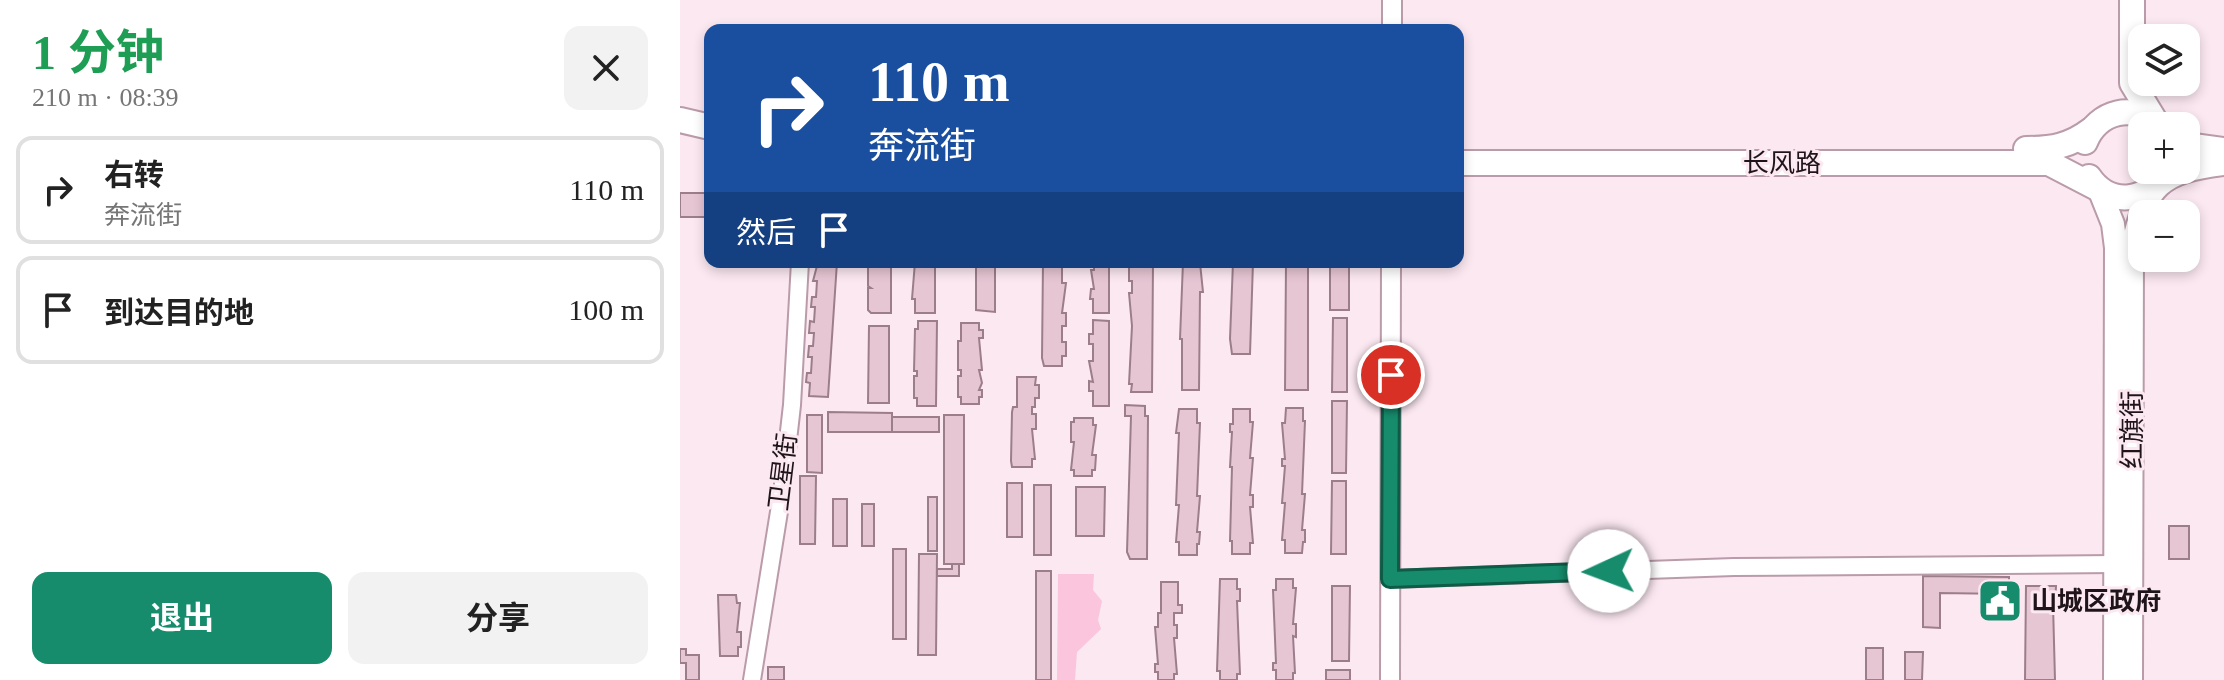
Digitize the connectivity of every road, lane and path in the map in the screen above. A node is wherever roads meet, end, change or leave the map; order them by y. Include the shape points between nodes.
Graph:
1 (1392, 0) edge
2 (2117, 0) edge
3 (2132, 0) edge
4 (1392, 24) edge
5 (2128, 112) edge
6 (2150, 112) edge
7 (680, 120) edge
8 (704, 126) edge
9 (2094, 127) junction
10 (680, 135) edge
11 (704, 140) edge
12 (2200, 146) edge
13 (1464, 149) edge
14 (2224, 149) edge
15 (1464, 163) edge
16 (2224, 164) edge
17 (2200, 168) edge
18 (2152, 184) edge
19 (2157, 184) edge
20 (2099, 189) junction
21 (800, 268) edge
22 (1391, 268) edge
23 (2115, 564) junction
24 (1390, 579) junction
25 (752, 680) edge
26 (1390, 680) edge
27 (2115, 680) edge
28 (2131, 680) edge

1 - 4 street
2 - 9 main road via 2116,91
3 - 6 main road via 2132,83
5 - 9 main road, 长风路 via 2112,114
7 - 8 main road
9 - 13 main road, 长风路 via 2077,141 2049,149
9 - 20 main road via 2084,146 2084,165
10 - 11 main road
12 - 14 main road
15 - 20 main road, 长风路 via 2049,163
16 - 17 main road
18 - 20 main road, 长风路 via 2132,198
19 - 28 main road, 红旗街 via 2144,204 2132,248
20 - 23 main road, 红旗街 via 2116,248
21 - 25 street, 卫星街 via 782,493
22 - 24 street
23 - 24 street via 1734,567
23 - 27 main road, 红旗街
24 - 26 street

